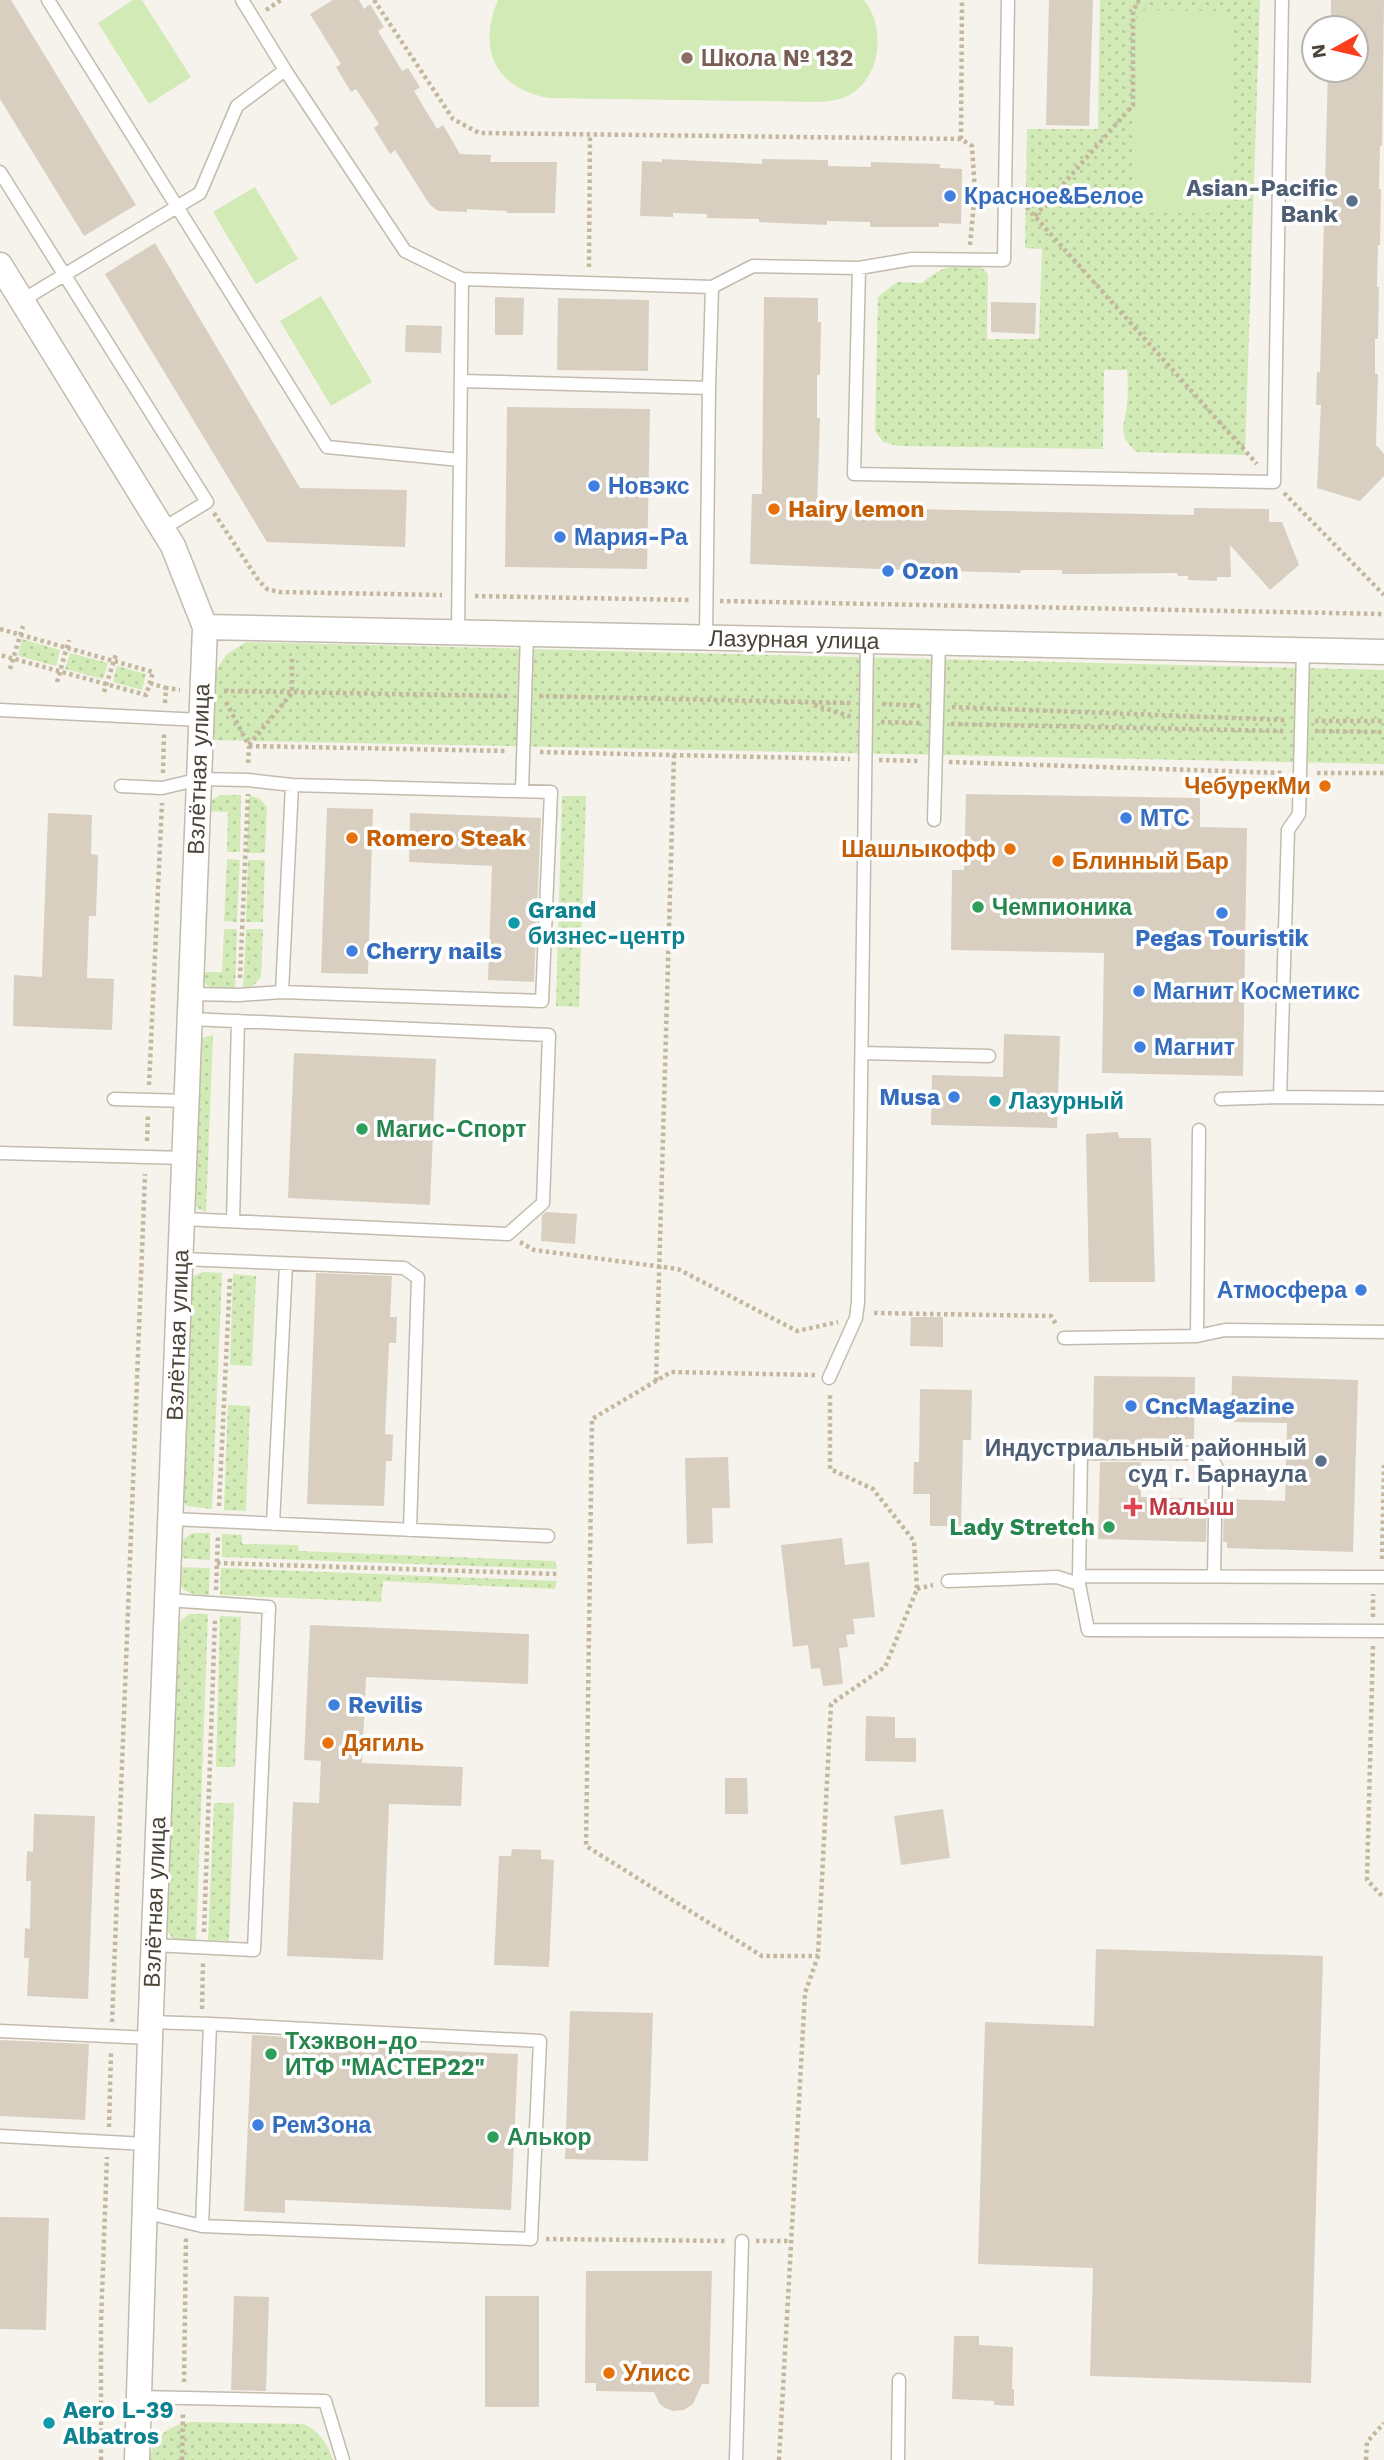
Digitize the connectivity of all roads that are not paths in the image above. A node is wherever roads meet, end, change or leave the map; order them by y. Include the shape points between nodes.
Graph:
1 (48, 0) edge
2 (242, 0) edge
3 (1008, 0) edge
4 (1282, 0) edge
5 (285, 70) junction
6 (0, 172) edge
7 (176, 208) junction
8 (859, 268) junction
9 (63, 275) junction
10 (462, 279) junction
11 (8, 283) edge
12 (712, 287) junction
13 (462, 381) junction
14 (709, 388) junction
15 (460, 460) junction
16 (162, 529) junction
17 (205, 628) junction
18 (458, 633) junction
19 (527, 634) junction
20 (706, 638) junction
21 (867, 641) junction
22 (939, 643) junction
23 (1303, 651) junction
24 (1384, 652) edge
25 (0, 710) edge
26 (201, 720) junction
27 (200, 779) junction
28 (292, 785) junction
29 (121, 786) dead end
30 (522, 791) junction
31 (934, 820) dead end
32 (282, 992) junction
33 (191, 994) junction
34 (190, 1019) junction
35 (238, 1021) junction
36 (862, 1053) junction
37 (989, 1056) dead end
38 (1279, 1097) junction
39 (1384, 1098) edge
40 (114, 1099) dead end
41 (1221, 1099) dead end
42 (187, 1101) junction
43 (1199, 1130) dead end
44 (0, 1153) edge
45 (185, 1158) junction
46 (183, 1219) junction
47 (233, 1221) junction
48 (181, 1259) junction
49 (286, 1265) junction
50 (1384, 1332) edge
51 (1197, 1336) junction
52 (1064, 1338) road end
53 (830, 1377) road end
54 (170, 1519) junction
55 (272, 1524) junction
56 (410, 1530) junction
57 (548, 1536) dead end
58 (1214, 1576) junction
59 (1379, 1577) edge
60 (1079, 1580) junction
61 (948, 1581) dead end
62 (167, 1600) junction
63 (1378, 1631) edge
64 (153, 1945) junction
65 (210, 2024) junction
66 (150, 2030) junction
67 (0, 2031) edge
68 (0, 2136) edge
69 (146, 2144) junction
70 (144, 2212) junction
71 (202, 2226) junction
72 (742, 2241) road end
73 (899, 2380) dead end
74 (139, 2397) junction
75 (137, 2460) edge
76 (343, 2460) edge
77 (736, 2460) edge
78 (898, 2460) edge

1 - 7 lane
2 - 5 lane
3 - 8 lane via 1004,260 912,259
4 - 8 lane via 1274,482 854,474
5 - 7 lane via 237,106 200,193
5 - 10 lane via 405,251
6 - 9 lane
7 - 9 lane
7 - 15 lane via 327,447
8 - 12 lane via 753,265
9 - 11 lane
9 - 16 lane via 207,502
10 - 12 lane
10 - 13 lane
11 - 16 street, Взлётная улица
12 - 14 lane
13 - 14 lane
13 - 15 lane
14 - 20 lane
15 - 18 lane
16 - 17 street, Взлётная улица
17 - 18 street, Лазурная улица
17 - 26 street, Взлётная улица
18 - 19 street, Лазурная улица
19 - 20 street, Лазурная улица
19 - 30 lane
20 - 21 street, Лазурная улица
21 - 22 street, Лазурная улица
21 - 36 lane
22 - 23 street, Лазурная улица
22 - 31 lane
23 - 24 street, Лазурная улица
23 - 38 lane via 1299,814 1288,830
25 - 26 lane
26 - 27 street, Взлётная улица
27 - 28 lane
27 - 29 lane via 162,788
27 - 33 street, Взлётная улица
28 - 30 lane
28 - 32 lane
30 - 32 lane via 551,792 542,1001
32 - 33 lane
33 - 34 street, Взлётная улица
34 - 35 lane
34 - 42 street, Взлётная улица
35 - 47 lane
35 - 47 lane via 549,1035 542,1203 508,1234
36 - 37 lane
36 - 53 lane via 856,1318
38 - 39 lane
38 - 41 lane
40 - 42 lane
42 - 45 street, Взлётная улица
43 - 51 lane
44 - 45 lane
45 - 46 street, Взлётная улица
46 - 47 lane
46 - 48 street, Взлётная улица
48 - 49 lane
48 - 54 street, Взлётная улица
49 - 55 lane
49 - 56 lane via 404,1268 418,1278
50 - 51 lane via 1225,1330
51 - 52 lane
54 - 55 lane
54 - 62 street, Взлётная улица
55 - 56 lane
56 - 57 lane
58 - 59 lane
58 - 60 lane
58 - 60 lane via 1216,1466 1205,1453 1081,1453
60 - 61 lane
60 - 63 lane via 1088,1630
62 - 64 street, Взлётная улица
62 - 64 lane via 269,1607 254,1950
64 - 66 street, Взлётная улица
65 - 66 lane
65 - 71 lane
65 - 71 lane via 540,2041 531,2239
66 - 67 lane via 112,2036
66 - 69 street, Взлётная улица
68 - 69 lane
69 - 70 street, Взлётная улица
70 - 71 lane
70 - 74 street, Взлётная улица
72 - 77 lane
73 - 78 lane
74 - 75 street, Взлётная улица
74 - 76 lane via 325,2401

